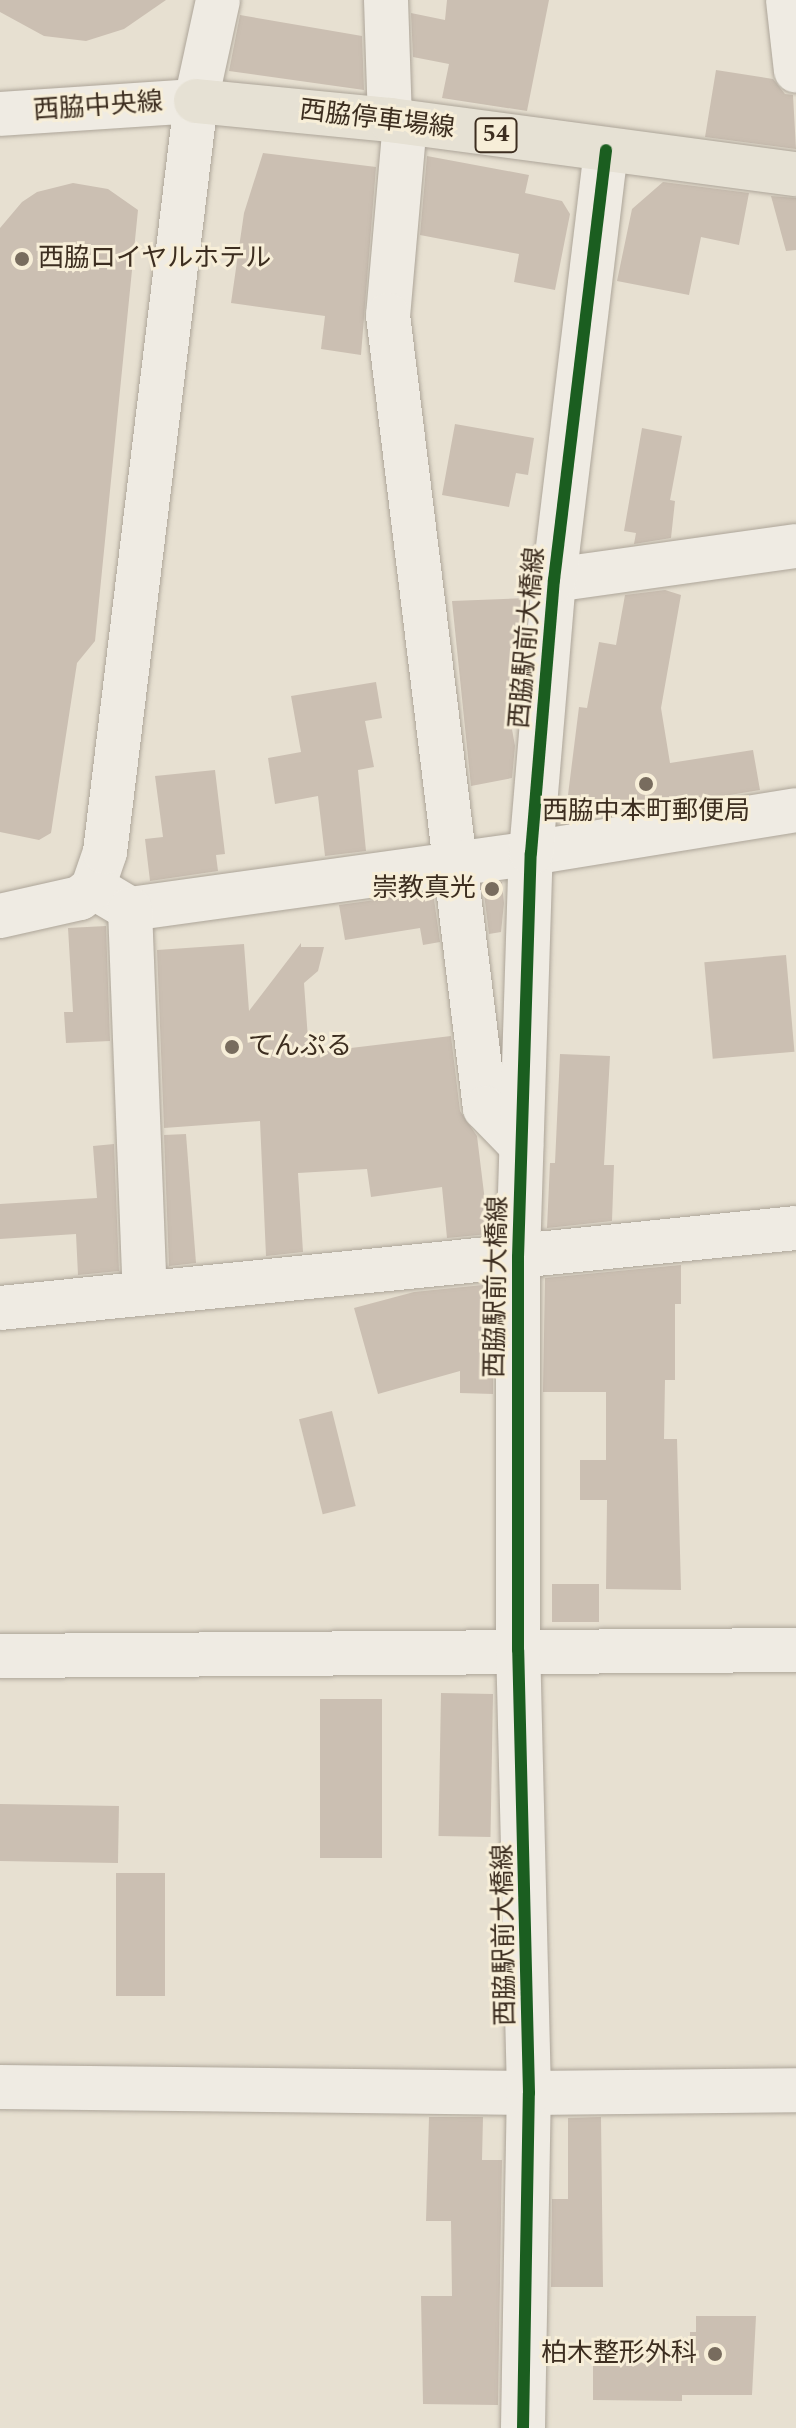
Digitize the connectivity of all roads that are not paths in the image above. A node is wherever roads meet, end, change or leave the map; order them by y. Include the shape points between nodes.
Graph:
1 (218, 0) edge
2 (386, 0) edge
3 (788, 0) edge
4 (796, 71) edge
5 (196, 101) junction
6 (0, 114) edge
7 (398, 121) junction
8 (606, 150) junction
9 (796, 174) edge
10 (796, 546) edge
11 (554, 580) junction
12 (796, 810) edge
13 (531, 853) junction
14 (455, 861) junction
15 (93, 887) junction
16 (130, 909) junction
17 (0, 916) edge
18 (521, 1145) junction
19 (796, 1228) edge
20 (518, 1257) junction
21 (145, 1291) junction
22 (0, 1308) edge
23 (518, 1650) junction
24 (796, 1650) edge
25 (0, 1656) edge
26 (0, 2087) edge
27 (796, 2090) edge
28 (529, 2093) junction
29 (523, 2428) edge

1 - 5 street
2 - 7 street
3 - 4 street
5 - 6 street, 西脇中央線
5 - 7 main road, 西脇停車場線 / 54
5 - 15 street via 105,852
7 - 8 main road, 西脇停車場線 / 54
7 - 14 street via 388,315
8 - 9 main road, 西脇停車場線 / 54
8 - 11 street, 西脇駅前大橋線
10 - 11 street
11 - 13 street, 西脇駅前大橋線
12 - 13 street
13 - 14 street
13 - 18 street, 西脇駅前大橋線
14 - 16 street
14 - 18 street via 485,1108
15 - 16 street
15 - 17 street via 80,898
16 - 21 street
18 - 20 street, 西脇駅前大橋線
19 - 20 street
20 - 21 street
20 - 23 street, 西脇駅前大橋線
21 - 22 street
23 - 24 street
23 - 25 street
23 - 28 street, 西脇駅前大橋線
26 - 28 street
27 - 28 street
28 - 29 street, 西脇駅前大橋線

